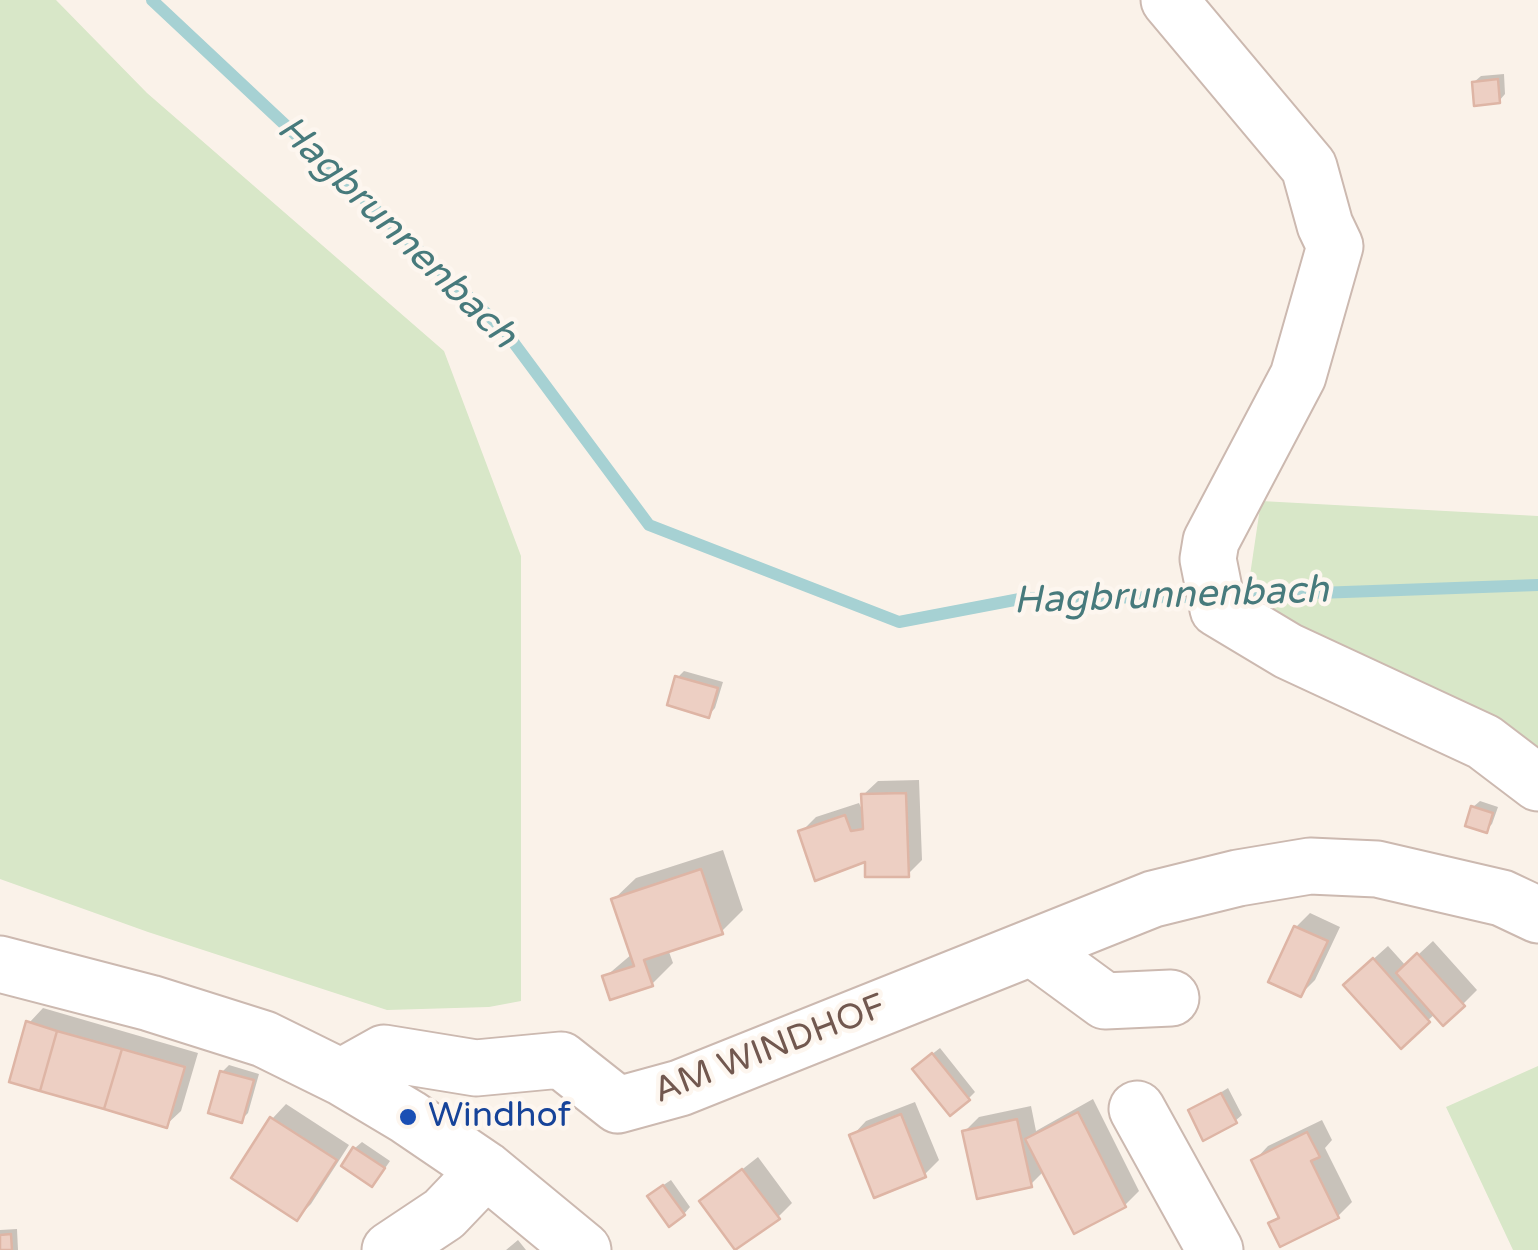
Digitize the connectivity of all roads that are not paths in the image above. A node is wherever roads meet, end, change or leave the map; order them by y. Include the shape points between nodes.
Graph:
1 (1169, 0) edge
2 (1538, 783) edge
3 (1538, 915) edge
4 (1034, 949) junction
5 (0, 964) edge
6 (1171, 998) dead end
7 (341, 1077) junction
8 (1137, 1109) dead end
9 (486, 1170) junction
10 (390, 1250) edge
11 (584, 1250) edge
12 (1215, 1250) edge

1 - 2 street via 1309,167 1335,246 1298,376 1211,541 1213,584 1288,651 1484,742
3 - 4 street, AM WINDHOF via 1502,898 1378,869 1310,866 1153,899
4 - 6 street via 1105,1000
4 - 7 street, AM WINDHOF via 680,1088 618,1105 561,1060 476,1068 384,1053
5 - 7 street via 264,1039
7 - 9 street
8 - 12 street
9 - 10 street via 444,1214
9 - 11 street

